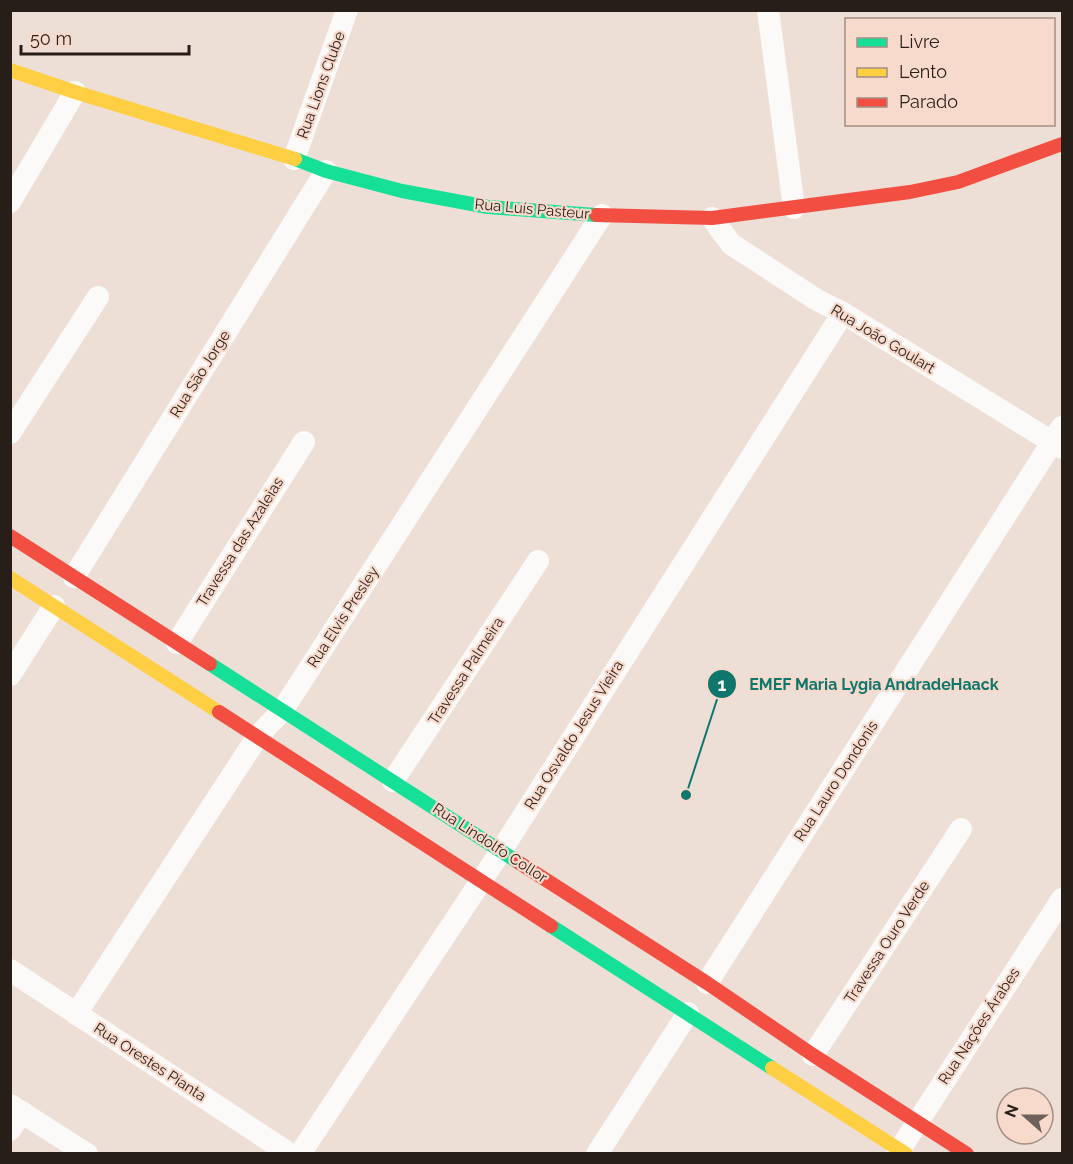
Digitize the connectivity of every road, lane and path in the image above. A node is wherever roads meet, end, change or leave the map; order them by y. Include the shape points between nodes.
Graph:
1 (347, 10) edge
2 (768, 10) edge
3 (10, 70) edge
4 (75, 92) junction
5 (1062, 144) edge
6 (294, 159) junction
7 (326, 171) junction
8 (10, 202) edge
9 (794, 208) junction
10 (602, 214) junction
11 (712, 218) junction
12 (98, 297) dead end
13 (843, 314) junction
14 (10, 433) edge
15 (1059, 439) edge
16 (304, 442) dead end
17 (10, 536) edge
18 (538, 561) dead end
19 (74, 577) junction
20 (10, 578) edge
21 (54, 606) junction
22 (177, 643) junction
23 (10, 675) edge
24 (282, 711) junction
25 (258, 736) junction
26 (393, 782) junction
27 (961, 829) dead end
28 (501, 850) junction
29 (481, 880) junction
30 (1062, 899) edge
31 (10, 970) edge
32 (706, 983) junction
33 (688, 1013) junction
34 (76, 1014) junction
35 (813, 1055) junction
36 (14, 1115) edge
37 (917, 1121) junction
38 (901, 1152) edge
39 (87, 1154) edge
40 (290, 1154) edge
41 (300, 1154) edge
42 (597, 1154) edge
43 (967, 1154) edge

1 - 6 street, Rua Lions Clube
2 - 9 street
3 - 4 street, Rua Luís Pasteur
4 - 6 street, Rua Luís Pasteur
4 - 8 street
5 - 9 street, Rua Luís Pasteur via 948,184
6 - 7 street, Rua Luís Pasteur
7 - 10 street, Rua Luís Pasteur via 402,191 488,207
7 - 19 street, Rua São Jorge
9 - 11 street, Rua Luís Pasteur
10 - 11 street, Rua Luís Pasteur
10 - 24 street, Rua Elvis Presley
11 - 13 street, Rua João Goulart via 731,244
12 - 14 street
13 - 15 street, Rua João Goulart
13 - 28 street, Rua Osvaldo Jesus Vieira
15 - 32 street, Rua Lauro Dondonis
16 - 22 street, Travessa das Azaleias
17 - 19 street, Rua Lindolfo Collor
18 - 26 street, Travessa Palmeira
19 - 22 street, Rua Lindolfo Collor
20 - 21 street
21 - 23 street
21 - 25 street
22 - 24 street, Rua Lindolfo Collor
24 - 25 street, Rua Elvis Presley
24 - 26 street, Rua Lindolfo Collor
25 - 29 street
25 - 34 street, Rua Elvis Presley
26 - 28 street, Rua Lindolfo Collor
27 - 35 street, Travessa Ouro Verde
28 - 29 street, Rua Osvaldo Jesus Vieira
28 - 32 street, Rua Lindolfo Collor
29 - 33 street
29 - 41 street, Rua Osvaldo Jesus Vieira
30 - 37 street, Rua Nações Árabes
31 - 34 street, Rua Orestes Pianta
32 - 35 street, Rua Lindolfo Collor
33 - 38 street
33 - 42 street
34 - 40 street, Rua Orestes Pianta
35 - 37 street, Rua Lindolfo Collor
36 - 39 street
37 - 38 street, Rua Nações Árabes
37 - 43 street, Rua Lindolfo Collor

